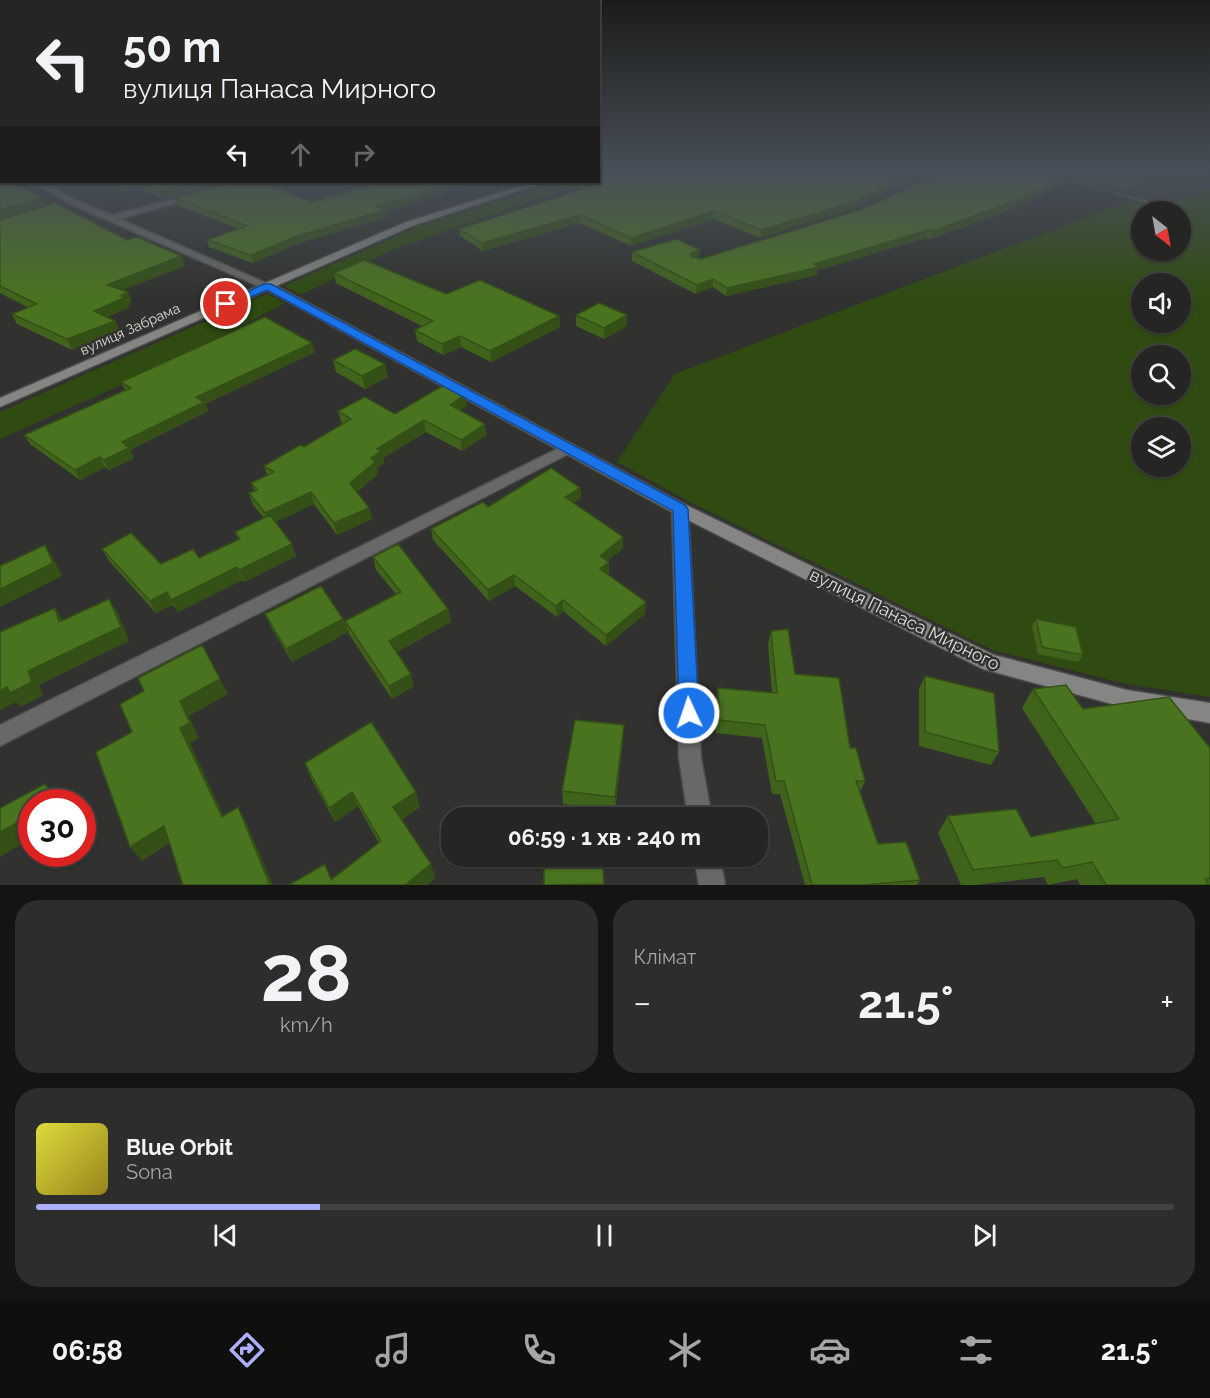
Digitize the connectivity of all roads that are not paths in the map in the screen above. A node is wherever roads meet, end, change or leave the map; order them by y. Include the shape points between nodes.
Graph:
1 (105, 215) edge
2 (123, 215) edge
3 (436, 215) edge
4 (113, 218) junction
5 (267, 286) junction
6 (0, 403) edge
7 (569, 448) junction
8 (680, 509) junction
9 (1210, 713) edge
10 (0, 736) edge
11 (698, 807) edge
12 (709, 867) edge
13 (712, 885) edge

1 - 4 street
2 - 4 street
3 - 5 street, вулиця Забрама
4 - 5 street
5 - 6 street, вулиця Забрама
5 - 7 street, вулиця Панаса Мирного
7 - 8 street, вулиця Панаса Мирного
7 - 10 street
8 - 9 street, вулиця Панаса Мирного via 990,663 1127,699
8 - 11 street via 690,758
12 - 13 street

